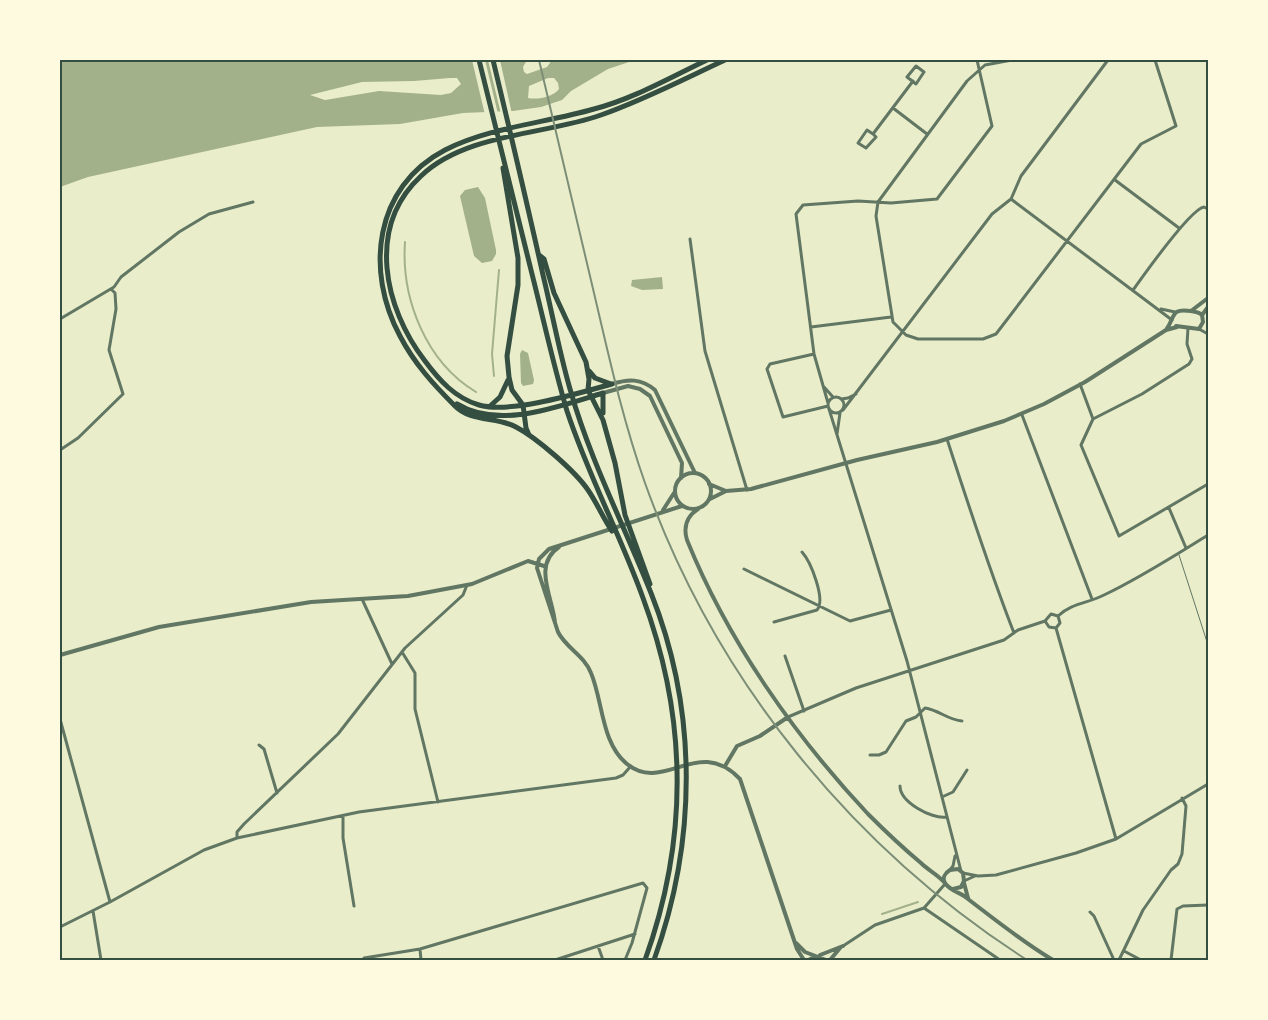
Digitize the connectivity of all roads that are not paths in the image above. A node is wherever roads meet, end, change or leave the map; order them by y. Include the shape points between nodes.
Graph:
1 (479, 60) edge
2 (493, 60) edge
3 (707, 60) edge
4 (725, 60) edge
5 (978, 60) edge
6 (1012, 60) edge
7 (1108, 60) edge
8 (1154, 60) edge
9 (980, 68) junction
10 (913, 81) junction
11 (893, 108) junction
12 (873, 134) junction
13 (927, 134) junction
14 (501, 151) junction
15 (1115, 180) junction
16 (1011, 199) junction
17 (253, 202) dead end
18 (878, 202) junction
19 (1206, 208) edge
20 (1179, 228) junction
21 (690, 239) dead end
22 (1068, 241) junction
23 (538, 253) junction
24 (110, 288) junction
25 (1133, 290) junction
26 (1208, 298) edge
27 (1208, 307) edge
28 (1158, 308) junction
29 (1191, 311) junction
30 (1175, 312) junction
31 (1202, 315) junction
32 (891, 317) junction
33 (60, 318) edge
34 (1172, 320) junction
35 (1206, 323) edge
36 (811, 327) junction
37 (1177, 327) junction
38 (1188, 328) junction
39 (1200, 329) junction
40 (1166, 330) junction
41 (903, 333) junction
42 (1208, 334) edge
43 (814, 354) junction
44 (588, 369) junction
45 (509, 377) junction
46 (612, 384) junction
47 (1080, 384) junction
48 (822, 385) junction
49 (588, 390) junction
50 (603, 393) junction
51 (856, 394) junction
52 (591, 397) junction
53 (834, 397) junction
54 (448, 399) junction
55 (841, 399) junction
56 (523, 405) junction
57 (828, 406) junction
58 (488, 407) junction
59 (842, 411) junction
60 (525, 413) junction
61 (1022, 414) junction
62 (1093, 419) junction
63 (604, 420) junction
64 (837, 434) junction
65 (530, 437) junction
66 (946, 438) junction
67 (60, 450) edge
68 (846, 463) junction
69 (695, 473) junction
70 (681, 478) junction
71 (710, 484) junction
72 (1208, 484) edge
73 (746, 490) junction
74 (675, 491) junction
75 (726, 491) junction
76 (709, 499) junction
77 (683, 506) junction
78 (1169, 508) junction
79 (698, 509) junction
80 (662, 511) junction
81 (688, 519) junction
82 (607, 520) junction
83 (628, 534) junction
84 (1208, 534) edge
85 (563, 545) junction
86 (1186, 548) junction
87 (802, 552) dead end
88 (1178, 553) junction
89 (538, 562) junction
90 (544, 566) junction
91 (744, 569) dead end
92 (467, 585) junction
93 (458, 587) junction
94 (460, 597) junction
95 (362, 598) junction
96 (1092, 599) junction
97 (820, 606) junction
98 (891, 610) junction
99 (1058, 616) junction
100 (1045, 621) junction
101 (774, 622) dead end
102 (555, 626) junction
103 (1056, 628) junction
104 (1014, 634) junction
105 (1208, 645) edge
106 (402, 652) junction
107 (60, 655) edge
108 (785, 656) dead end
109 (392, 664) junction
110 (909, 670) junction
111 (804, 710) junction
112 (920, 714) junction
113 (788, 717) junction
114 (60, 719) edge
115 (962, 721) dead end
116 (259, 745) dead end
117 (870, 755) dead end
118 (631, 766) junction
119 (725, 766) junction
120 (967, 770) dead end
121 (1208, 784) edge
122 (900, 786) dead end
123 (277, 793) junction
124 (942, 797) junction
125 (1182, 798) junction
126 (438, 802) junction
127 (343, 816) junction
128 (946, 817) junction
129 (241, 828) junction
130 (243, 837) junction
131 (236, 838) junction
132 (1116, 839) junction
133 (955, 853) junction
134 (929, 869) junction
135 (949, 870) junction
136 (962, 872) junction
137 (978, 876) junction
138 (964, 882) junction
139 (945, 883) junction
140 (953, 889) junction
141 (110, 902) junction
142 (973, 903) junction
143 (1208, 905) edge
144 (354, 906) dead end
145 (924, 908) junction
146 (93, 911) junction
147 (1090, 912) dead end
148 (60, 927) edge
149 (635, 934) junction
150 (794, 939) junction
151 (598, 946) junction
152 (843, 946) junction
153 (420, 949) junction
154 (1124, 951) junction
155 (816, 956) junction
156 (364, 958) dead end
157 (101, 960) edge
158 (421, 960) edge
159 (555, 960) edge
160 (603, 960) edge
161 (625, 960) edge
162 (645, 960) edge
163 (654, 960) edge
164 (804, 960) edge
165 (809, 960) edge
166 (826, 960) edge
167 (830, 960) edge
168 (1000, 960) edge
169 (1052, 960) edge
170 (1114, 960) edge
171 (1119, 960) edge
172 (1141, 960) edge
173 (1171, 960) edge

1 - 14 highway
2 - 23 highway
3 - 54 highway via 597,109 499,132 456,146 425,163 407,179 383,227 380,281 400,338 420,368
4 - 58 highway via 600,116 489,142 457,153 422,175 402,199 390,228 386,253 389,288 398,317 412,344 442,382 466,400
5 - 9 street
6 - 9 street
7 - 16 street via 1022,176
8 - 15 street via 1164,96 1177,124 1140,144
9 - 13 street
9 - 18 street via 991,129 937,198
10 - 10 street via 916,84 924,72 916,66 908,77
10 - 11 street
11 - 12 street
11 - 13 street
12 - 12 street via 867,130 858,142 866,148 876,137
13 - 18 street
14 - 45 highway via 518,258 518,285 507,356
14 - 82 highway via 561,389
15 - 20 street
15 - 22 street
16 - 22 street
16 - 41 street via 992,214
17 - 24 street via 209,214 179,232
18 - 32 street via 876,216
18 - 36 street via 803,205 796,214
19 - 20 street via 1196,210
20 - 25 street
21 - 73 street via 709,363
22 - 25 street
22 - 41 street via 996,334 982,339 918,339
23 - 44 highway via 544,259 550,285
23 - 83 highway via 569,388 618,518
24 - 33 street
24 - 67 street via 115,293 116,309 109,350 123,394 78,438
25 - 28 street
26 - 29 street
27 - 31 street
28 - 30 street
28 - 34 street
29 - 30 street
29 - 31 street
30 - 34 street
31 - 35 street
32 - 36 street
32 - 41 street
34 - 37 street
34 - 40 street
35 - 39 street
36 - 43 street
37 - 38 street
37 - 40 street
38 - 39 street
38 - 62 street via 1187,344 1192,359 1189,364 1142,394
39 - 42 street
40 - 47 street
41 - 51 street
43 - 48 street
43 - 57 street via 768,364 767,369 783,417
44 - 46 highway via 595,378
44 - 49 highway
45 - 56 highway via 512,390
45 - 58 highway via 500,397
46 - 49 highway
46 - 69 street via 634,380 657,392
47 - 61 street
47 - 62 street
48 - 53 street
48 - 57 street
49 - 52 highway
49 - 56 highway
50 - 52 highway
50 - 63 highway
50 - 70 street via 628,386 640,388 650,396 682,463
51 - 55 street
51 - 59 street
52 - 60 highway
52 - 63 highway
53 - 55 street
53 - 57 street
54 - 60 highway via 466,410 486,416
54 - 65 highway via 463,412 484,420 511,424
55 - 59 street via 844,403
56 - 58 highway
56 - 60 highway
57 - 59 street via 834,414
57 - 64 street
59 - 64 street
60 - 65 highway
61 - 66 street
61 - 96 street
62 - 78 street via 1082,439 1082,446 1117,535 1123,535
63 - 83 highway
64 - 68 street
65 - 82 highway via 578,478
66 - 68 street
66 - 104 street via 986,562
68 - 73 street
68 - 98 street
69 - 70 street
69 - 71 street
70 - 74 street
71 - 75 street
71 - 76 street
72 - 78 street
73 - 75 street
74 - 77 street
74 - 80 street
75 - 76 street
76 - 79 street
77 - 79 street
77 - 80 street
77 - 81 street
78 - 86 street
79 - 81 street
80 - 85 street
81 - 113 street via 686,537 706,583
82 - 162 highway via 643,598 661,653 672,704 678,762 677,823 669,877
83 - 163 highway via 648,575 678,683 687,758 685,825 679,871
84 - 86 street
85 - 89 street via 549,549
85 - 90 street via 549,555
86 - 88 street
87 - 97 street via 808,560 821,599
88 - 96 street via 1139,577
88 - 105 lane
89 - 90 street
89 - 92 street via 523,563
89 - 102 street via 538,574
90 - 102 street
91 - 97 street
92 - 93 street
92 - 94 street via 466,592
93 - 94 street
93 - 95 street via 408,596
94 - 106 street
95 - 107 street via 311,602 159,627
95 - 109 street
96 - 99 street via 1068,608
97 - 98 street via 850,621
97 - 101 street via 817,610
98 - 110 street
99 - 100 street via 1051,614
99 - 103 street via 1060,623
100 - 103 street via 1049,628
100 - 104 street
102 - 118 street via 563,640 589,668 611,743 617,754
103 - 132 street
104 - 110 street
106 - 109 street
106 - 126 street via 414,673 418,721
108 - 111 street
109 - 123 street via 350,722
110 - 111 street
110 - 112 street
111 - 113 street
112 - 115 street via 928,708 951,720
112 - 117 street via 906,721 886,752
112 - 124 street
113 - 119 street via 734,749
113 - 134 street via 849,793
114 - 141 street
116 - 123 street via 264,749
118 - 119 street via 657,772 698,761
118 - 126 street via 616,778
119 - 150 street via 744,786
120 - 124 street via 953,792
121 - 125 street
122 - 128 street via 905,799 935,816
123 - 129 street
124 - 128 street
125 - 132 street
125 - 154 street via 1186,806 1182,854 1143,910
126 - 127 street
127 - 130 street
127 - 144 street via 343,838
128 - 133 street
129 - 130 street
129 - 131 street
130 - 131 street
131 - 141 street via 204,850
132 - 137 street via 1014,870
133 - 135 street
133 - 136 street
134 - 135 street
134 - 139 street
135 - 136 street
135 - 139 street via 944,876
136 - 137 street
136 - 138 street
137 - 138 street
138 - 140 street
138 - 142 street via 965,894
139 - 140 street
139 - 145 street
140 - 142 street
141 - 146 street
142 - 169 street
143 - 173 street via 1177,909
145 - 152 street via 884,921
145 - 168 street
146 - 148 street
146 - 157 street
147 - 170 street
149 - 151 street
149 - 153 street via 647,888 640,882
149 - 161 street
150 - 155 street via 805,952
150 - 164 street
151 - 159 street
151 - 160 street
152 - 155 street
152 - 167 street
153 - 156 street
153 - 158 street
154 - 171 street
154 - 172 street
155 - 165 street
155 - 166 street

